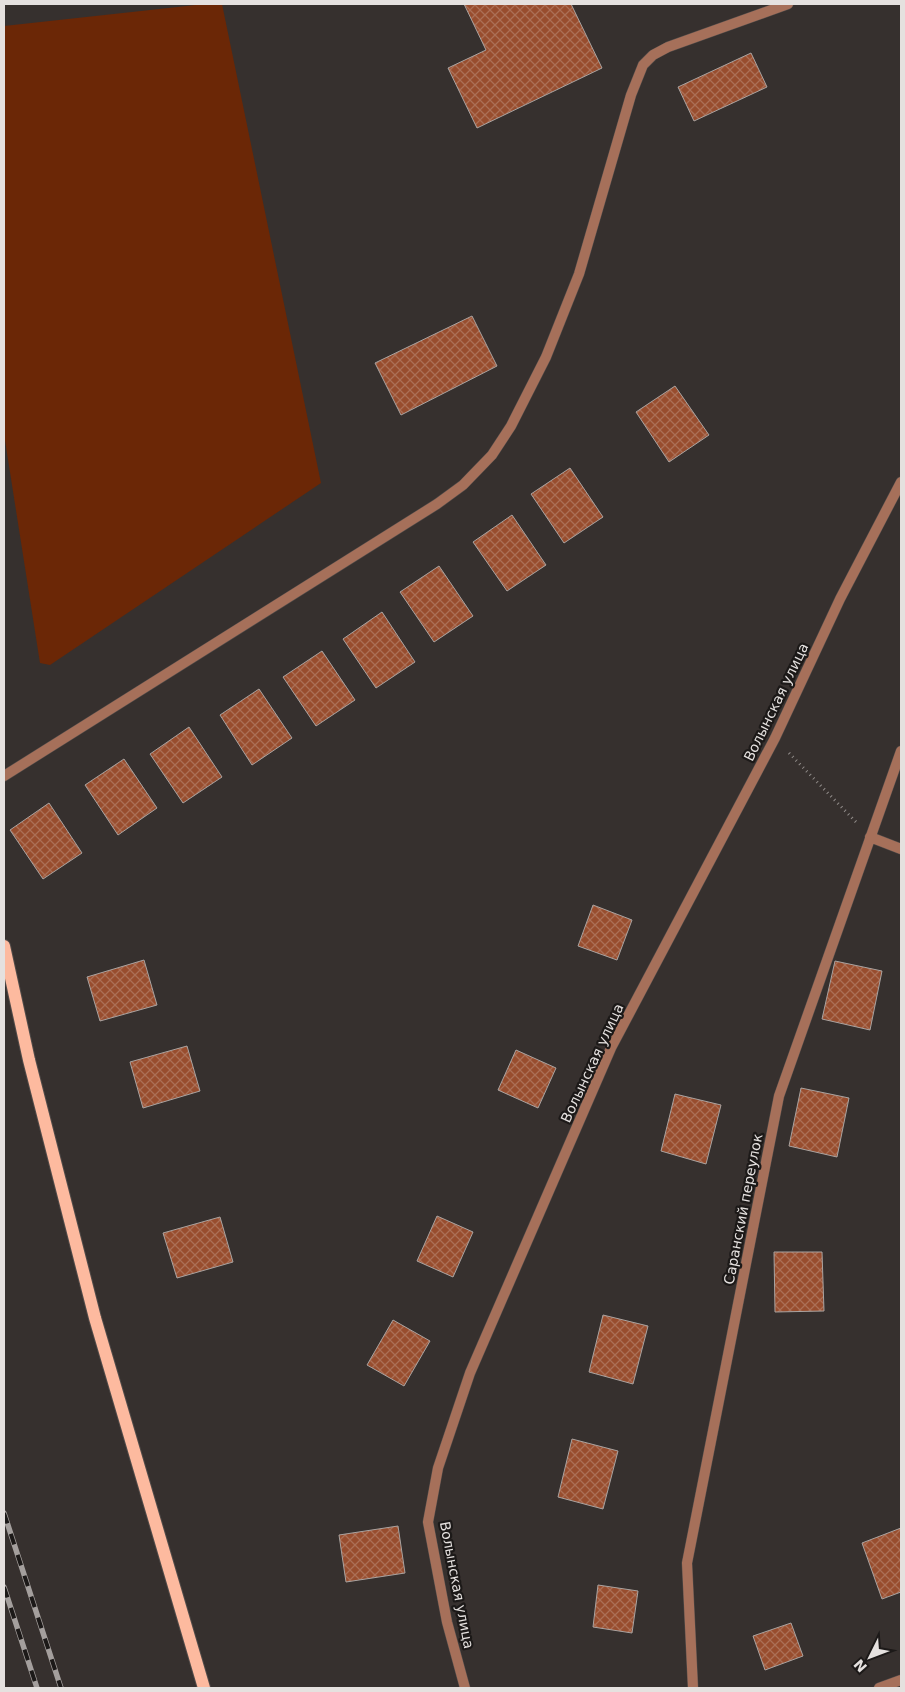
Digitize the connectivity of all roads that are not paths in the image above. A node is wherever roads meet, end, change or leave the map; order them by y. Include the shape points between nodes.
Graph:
1 (788, 4) edge
2 (901, 482) edge
3 (901, 751) edge
4 (4, 776) edge
5 (870, 837) junction
6 (901, 849) edge
7 (4, 946) edge
8 (901, 1680) edge
9 (204, 1688) edge
10 (466, 1688) edge
11 (693, 1688) edge
12 (879, 1688) edge

1 - 4 street via 668,47 643,65 631,95 579,274 546,357 512,426 492,456 469,479 436,504
2 - 10 street, Волынская улица via 840,599 775,738 611,1048 470,1373 438,1468 428,1522 447,1622
3 - 5 street, Саранский переулок
5 - 6 street
5 - 11 street, Саранский переулок via 779,1096 687,1563
7 - 9 main road via 29,1060 95,1318
8 - 12 street

